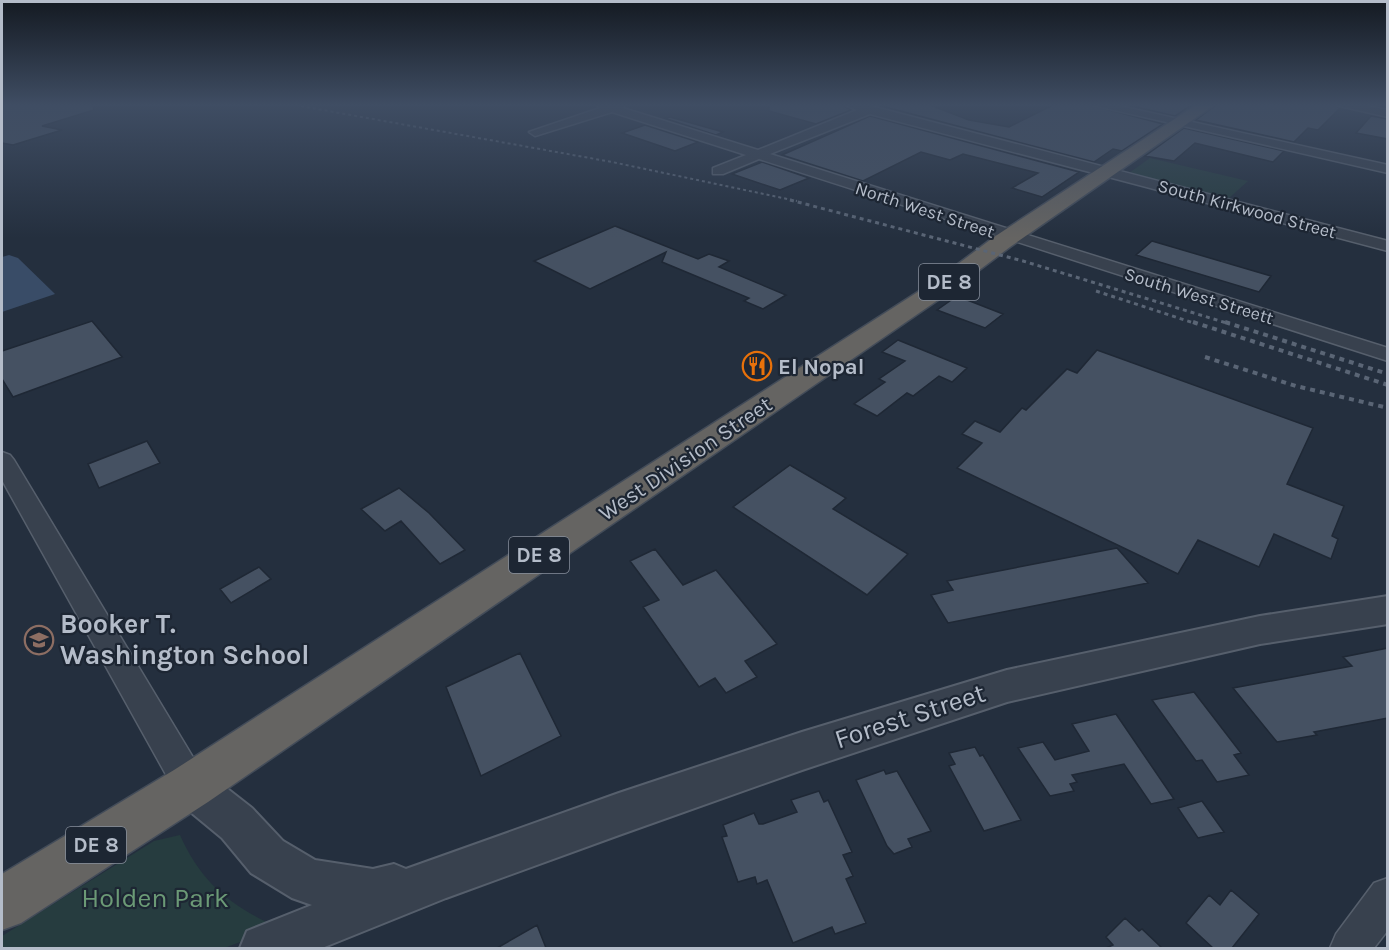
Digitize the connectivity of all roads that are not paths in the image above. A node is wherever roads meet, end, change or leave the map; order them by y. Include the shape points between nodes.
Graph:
1 (736, 149) edge
2 (772, 149) edge
3 (1022, 149) edge
4 (1141, 149) edge
5 (1299, 149) edge
6 (755, 156) junction
7 (1388, 169) edge
8 (718, 171) dead end
9 (1106, 173) junction
10 (1010, 237) junction
11 (1388, 246) edge
12 (1388, 356) edge
13 (2, 460) edge
14 (1388, 610) edge
15 (191, 786) junction
16 (446, 876) junction
17 (1388, 897) edge
18 (2, 904) edge
19 (264, 948) edge
20 (1350, 948) edge

1 - 6 street, North West Street
2 - 6 street
3 - 9 street, South Kirkwood Street
4 - 9 highway, West Division Street / DE 8
5 - 7 street
6 - 8 street
6 - 10 street, North West Street
9 - 10 highway, West Division Street / DE 8
9 - 11 street, South Kirkwood Street
10 - 12 street, South West Streett
10 - 15 highway, West Division Street / DE 8 via 946,284
13 - 15 street
14 - 16 street, Forest Street via 1260,630 1006,686 802,751
15 - 16 street, Forest Street via 237,823 267,857 308,882 373,892
15 - 18 highway, DE 8
16 - 19 street, Forest Street
17 - 20 street

